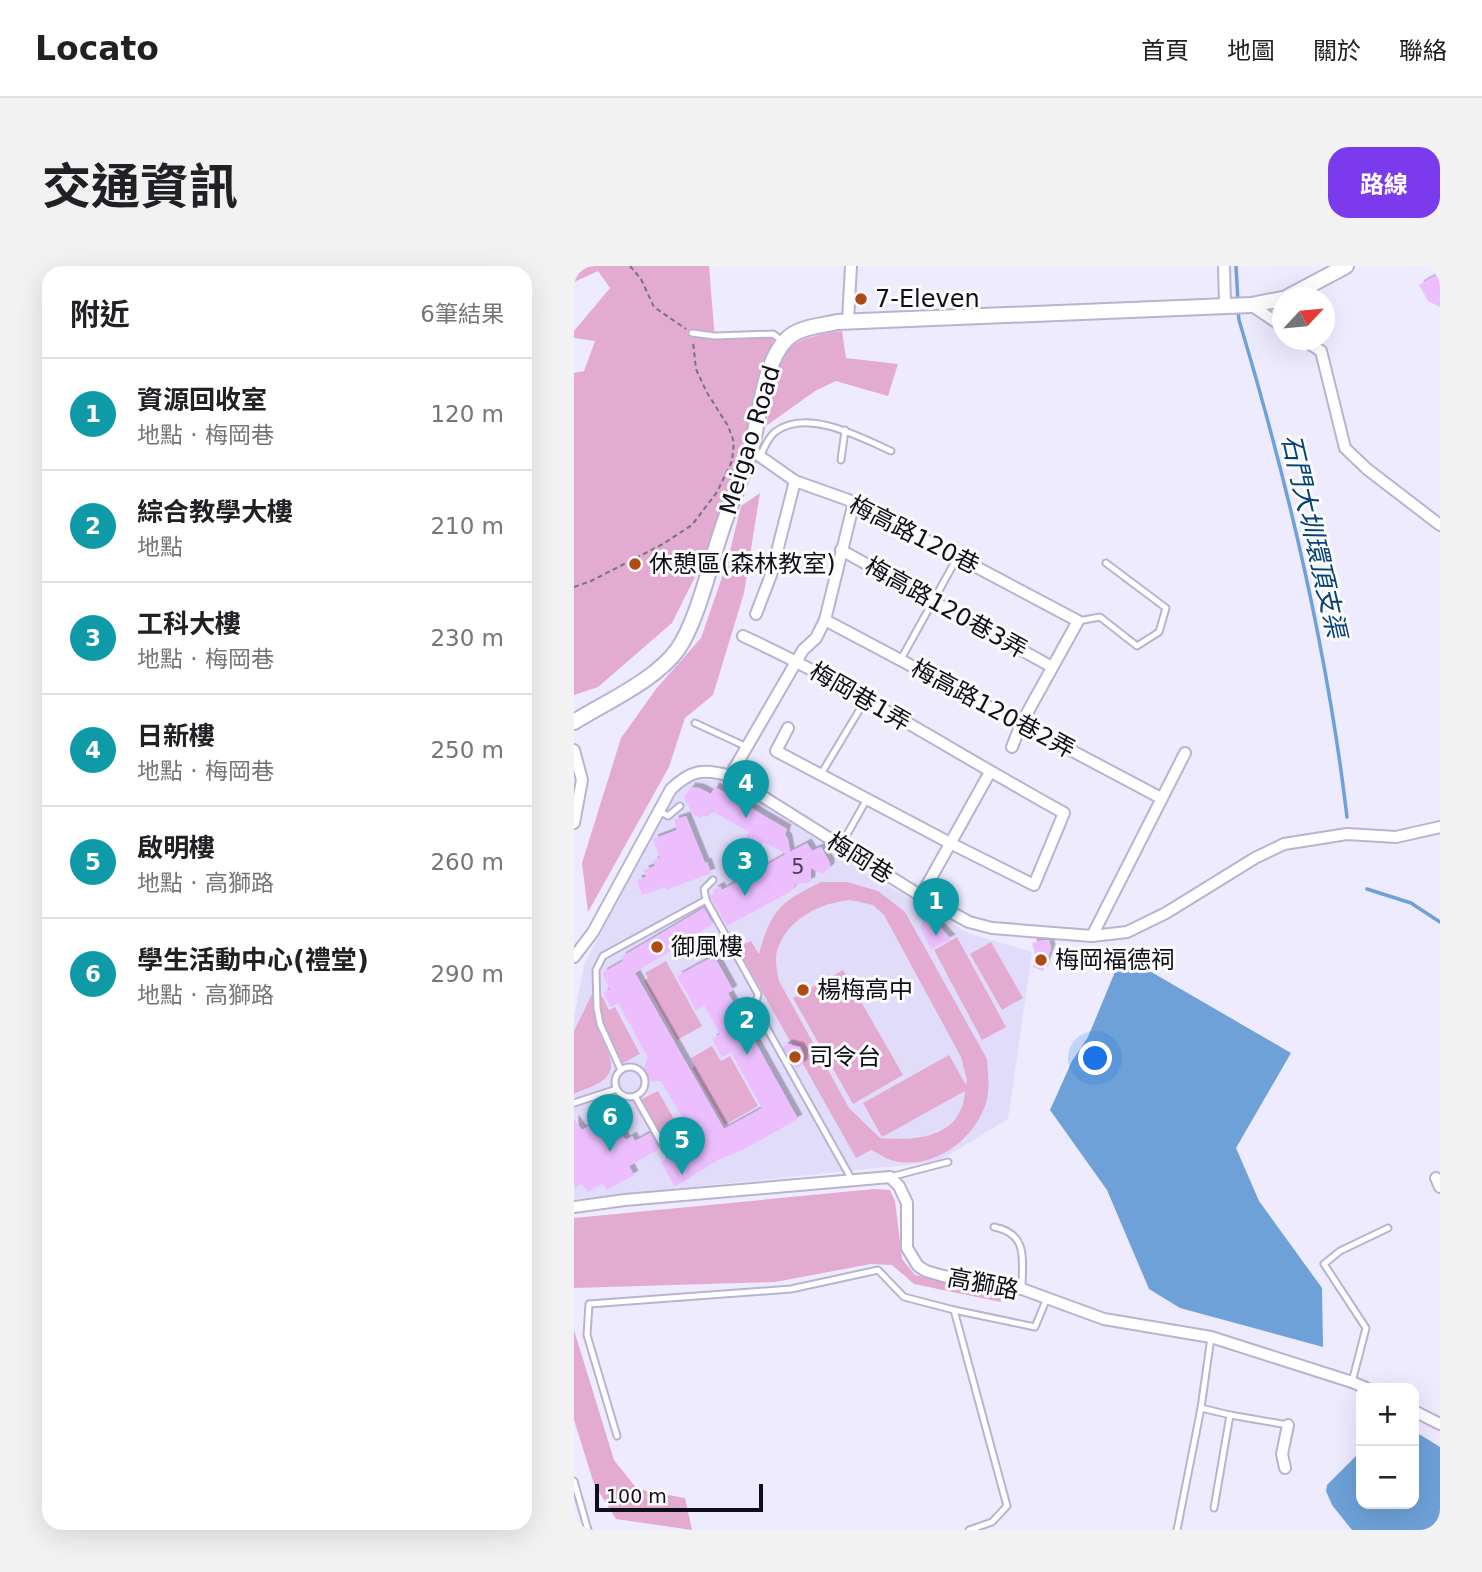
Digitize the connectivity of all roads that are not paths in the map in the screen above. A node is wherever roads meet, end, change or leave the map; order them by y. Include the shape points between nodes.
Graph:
1 (851, 266) edge
2 (1224, 266) edge
3 (1346, 266) edge
4 (1305, 287) edge
5 (1272, 300) edge
6 (1238, 305) junction
7 (848, 321) junction
8 (1272, 321) edge
9 (692, 333) road end
10 (784, 342) junction
11 (1319, 350) edge
12 (845, 430) junction
13 (891, 451) dead end
14 (755, 453) junction
15 (841, 460) dead end
16 (795, 481) junction
17 (854, 502) junction
18 (1440, 525) edge
19 (841, 550) junction
20 (957, 558) junction
21 (1106, 563) dead end
22 (933, 601) junction
23 (756, 614) dead end
24 (825, 620) junction
25 (1078, 621) junction
26 (743, 636) dead end
27 (900, 660) junction
28 (797, 661) junction
29 (1052, 667) junction
30 (866, 699) junction
31 (574, 722) edge
32 (695, 723) dead end
33 (1021, 724) junction
34 (788, 728) dead end
35 (747, 747) junction
36 (1012, 747) dead end
37 (574, 750) edge
38 (1185, 753) dead end
39 (989, 772) junction
40 (821, 775) junction
41 (730, 776) junction
42 (1161, 798) junction
43 (867, 799) junction
44 (680, 806) dead end
45 (659, 811) junction
46 (574, 823) edge
47 (1440, 827) edge
48 (950, 843) junction
49 (841, 845) junction
50 (713, 880) dead end
51 (921, 896) junction
52 (706, 900) junction
53 (1092, 936) junction
54 (574, 957) edge
55 (621, 1070) junction
56 (617, 1089) junction
57 (635, 1096) junction
58 (574, 1102) edge
59 (682, 1144) dead end
60 (948, 1163) dead end
61 (890, 1177) junction
62 (853, 1181) junction
63 (574, 1207) edge
64 (994, 1227) dead end
65 (1388, 1228) dead end
66 (1022, 1289) junction
67 (1047, 1298) junction
68 (954, 1310) junction
69 (1211, 1337) junction
70 (1352, 1382) junction
71 (1356, 1384) edge
72 (1201, 1408) junction
73 (1419, 1414) edge
74 (1230, 1415) junction
75 (1440, 1424) edge
76 (1287, 1425) joint
77 (617, 1436) dead end
78 (1285, 1468) dead end
79 (574, 1481) edge
80 (1214, 1508) dead end
81 (973, 1529) edge
82 (588, 1530) edge
83 (1177, 1530) edge

1 - 7 street
2 - 6 street
3 - 4 street, Meigao Road
5 - 6 street, Meigao Road
6 - 7 street, Meigao Road
6 - 8 street
7 - 10 street, Meigao Road via 808,328
9 - 10 lane via 773,334
10 - 14 street, Meigao Road via 769,374
11 - 18 street via 1345,448
12 - 13 lane
12 - 14 lane via 800,422 774,433
12 - 15 lane
14 - 16 street, 梅高路120巷
14 - 31 street, Meigao Road via 679,646 643,680
16 - 17 street, 梅高路120巷
16 - 23 street
17 - 19 street
17 - 20 street, 梅高路120巷
19 - 22 street, 梅高路120巷3弄
19 - 24 street
20 - 22 lane
20 - 25 street, 梅高路120巷
21 - 25 lane via 1166,608 1159,632 1136,646 1100,617
22 - 27 lane
22 - 29 street, 梅高路120巷3弄
24 - 27 street, 梅高路120巷2弄
24 - 28 street, 梅岡巷1弄
25 - 29 street
26 - 28 street, 梅岡巷1弄
27 - 33 street, 梅高路120巷2弄
28 - 30 street, 梅岡巷1弄
28 - 35 street, 梅岡巷1弄
29 - 33 street
30 - 39 street, 梅岡巷1弄
30 - 40 lane
32 - 35 lane
33 - 36 street
33 - 42 street, 梅高路120巷2弄
34 - 40 street via 776,751
35 - 41 street, 梅岡巷1弄
37 - 46 street via 583,780
38 - 42 street
39 - 48 street
39 - 48 street, 梅岡巷1弄 via 1064,813 1034,885
40 - 43 street
41 - 45 street, 梅岡巷 via 710,770 684,777
41 - 49 street, 梅岡巷
42 - 53 street
43 - 48 street
43 - 49 lane
44 - 45 lane via 668,816
45 - 54 street, 梅岡巷 via 593,932
47 - 53 street, 梅岡巷 via 1396,837 1347,834 1284,844 1127,932
48 - 51 street
49 - 51 street, 梅岡巷
50 - 52 lane via 704,889
51 - 53 street, 梅岡巷 via 969,922 992,928
52 - 55 lane via 603,956 596,970 600,1024
52 - 62 lane via 758,994 755,1007
55 - 56 lane
55 - 57 lane via 634,1068 644,1077 642,1090
56 - 57 lane
56 - 58 lane
57 - 59 lane via 665,1149
60 - 61 lane
61 - 62 street
61 - 66 street, 高獅路 via 907,1203 907,1248 918,1265 943,1276
62 - 63 street
64 - 66 lane via 1009,1230 1020,1241
65 - 70 lane via 1324,1264 1366,1328
66 - 67 street, 高獅路
67 - 68 lane via 1035,1326
67 - 69 street, 高獅路 via 1104,1319
68 - 77 lane via 904,1297 878,1270 791,1289 589,1304 587,1335
68 - 81 lane via 1007,1506 992,1522
69 - 70 street, 高獅路
69 - 72 lane
70 - 71 street, 高獅路
72 - 74 lane
72 - 83 lane
73 - 75 street
74 - 76 lane
74 - 80 lane
76 - 78 street via 1282,1454
79 - 82 lane

